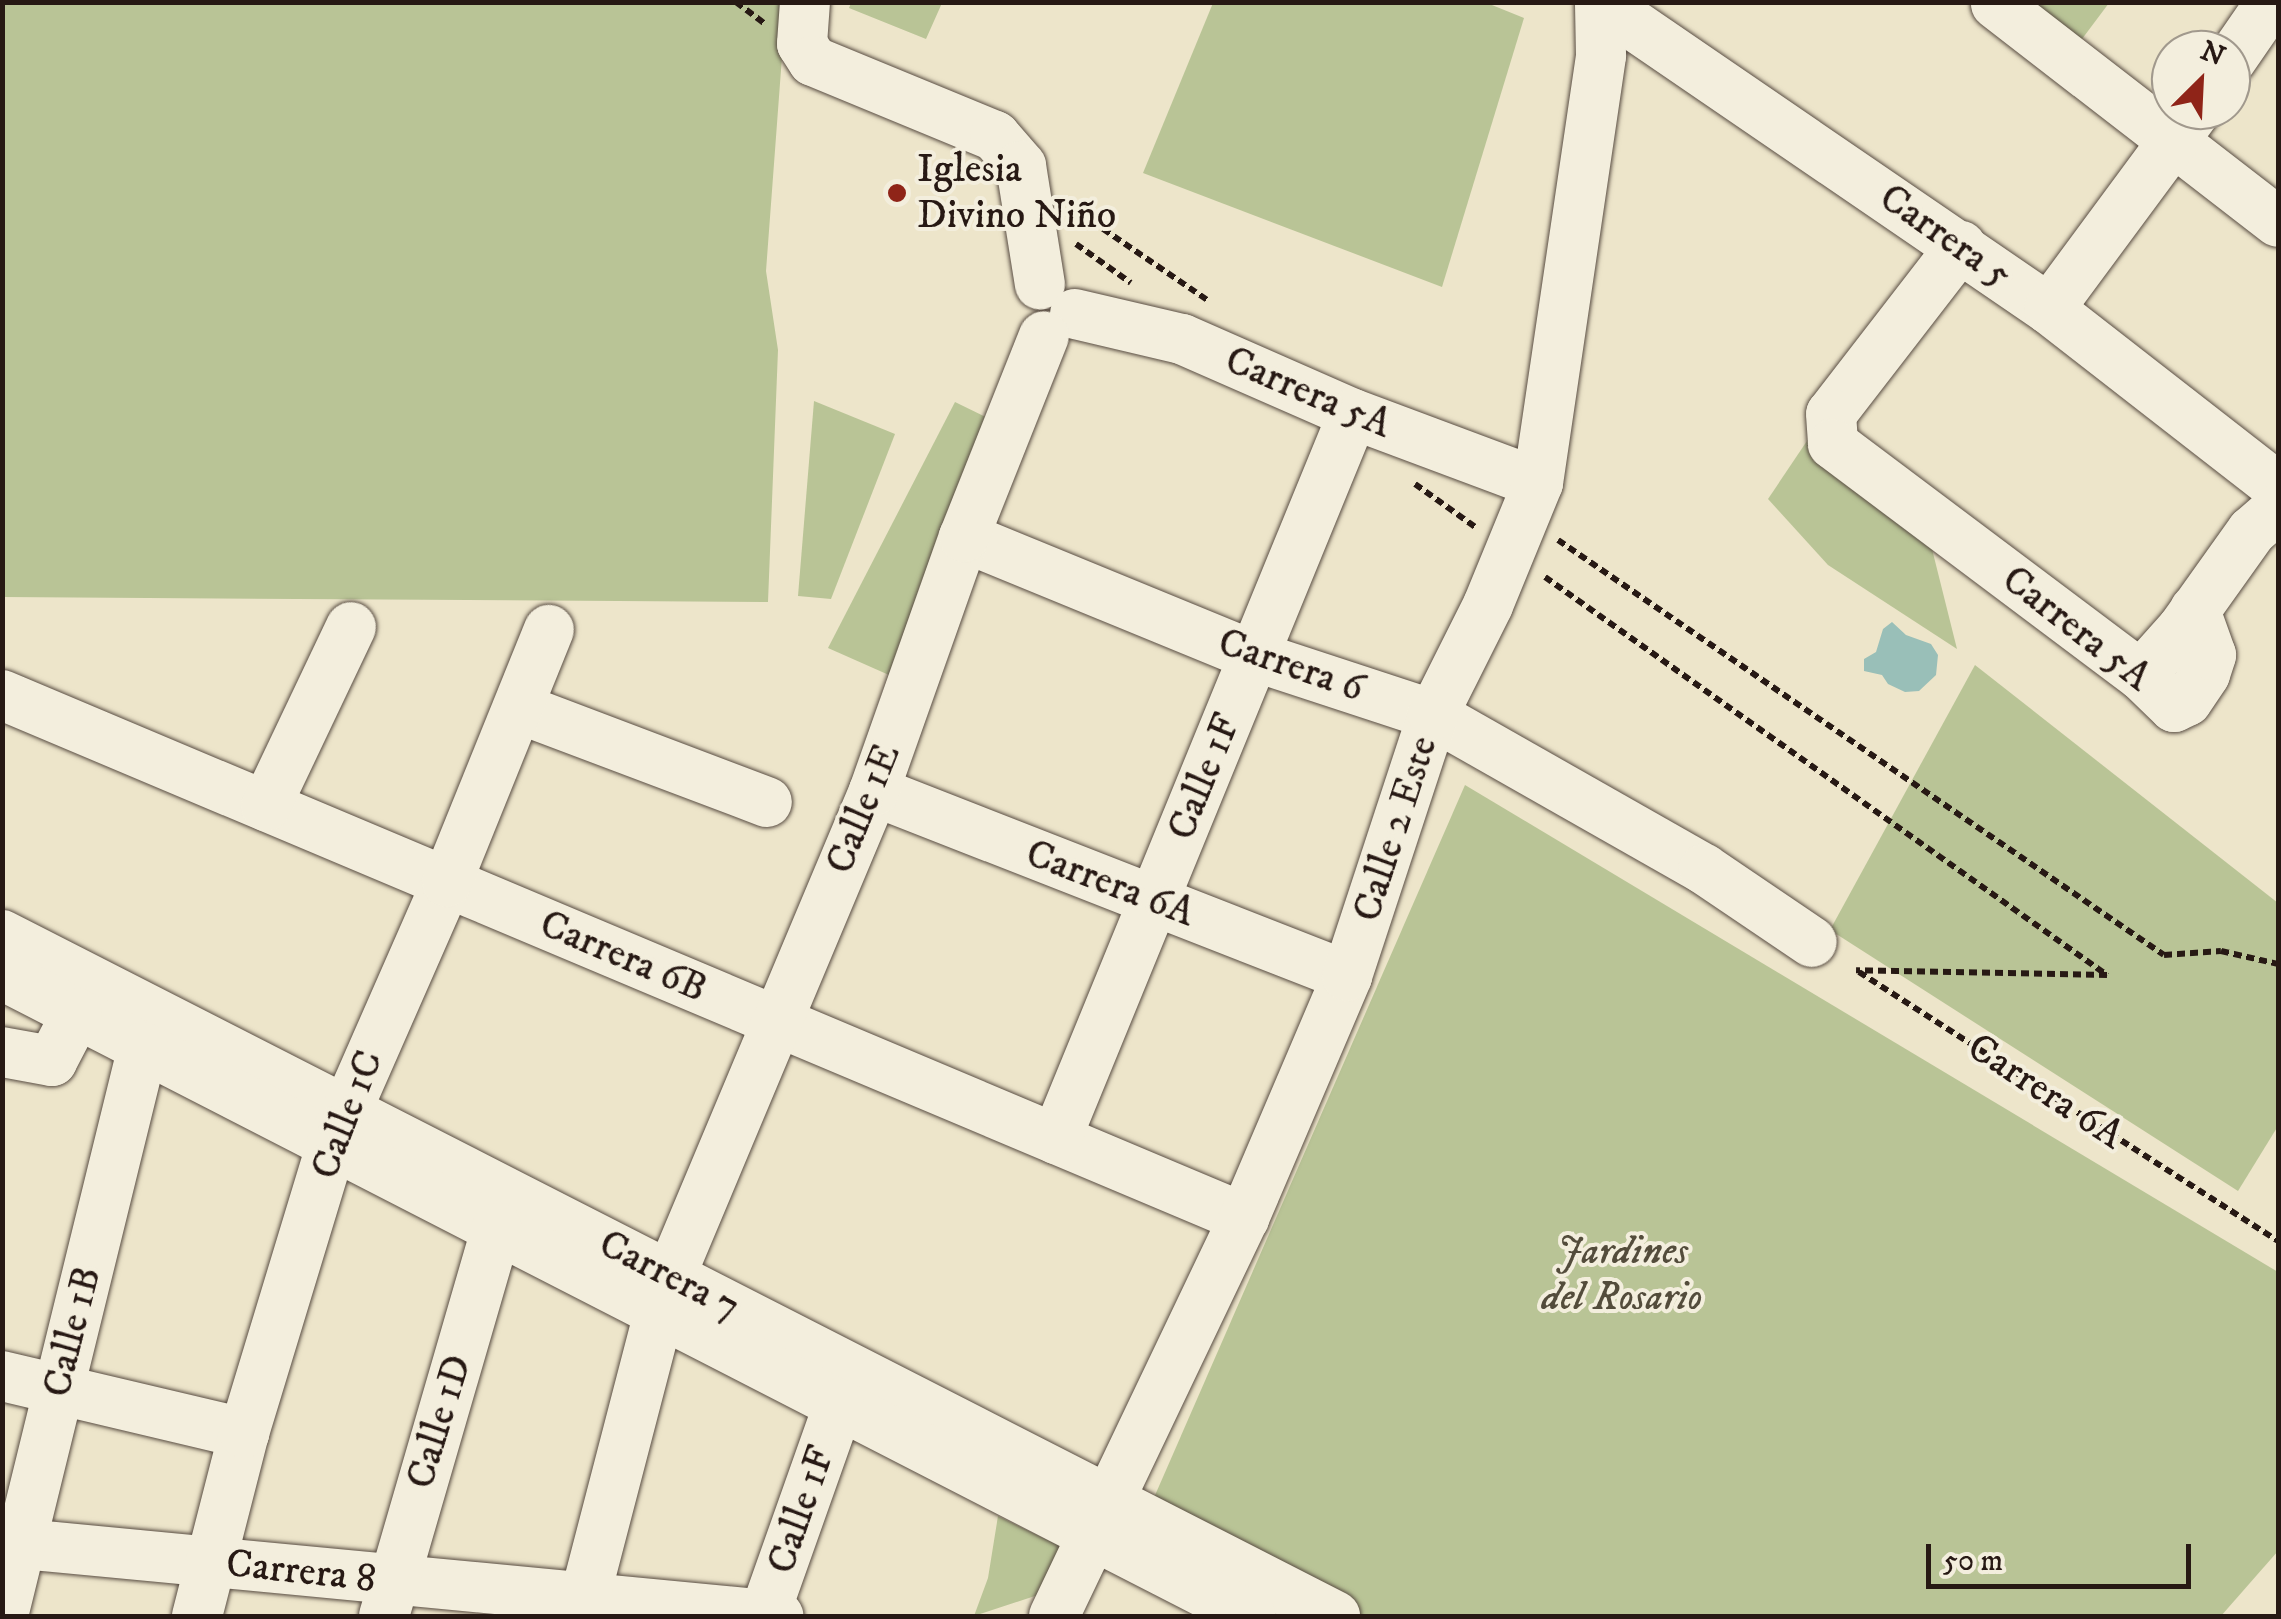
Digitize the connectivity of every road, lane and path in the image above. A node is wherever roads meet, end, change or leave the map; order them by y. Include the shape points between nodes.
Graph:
1 (1600, 2) edge
2 (2271, 2) edge
3 (1996, 4) edge
4 (803, 23) edge
5 (2251, 31) edge
6 (2151, 105) edge
7 (2183, 130) edge
8 (2188, 130) edge
9 (2278, 222) edge
10 (1961, 246) junction
11 (2050, 309) junction
12 (1053, 311) junction
13 (1353, 414) junction
14 (1538, 483) junction
15 (2278, 488) edge
16 (2278, 508) edge
17 (964, 536) junction
18 (351, 628) dead end
19 (548, 630) dead end
20 (1254, 656) junction
21 (2, 695) edge
22 (518, 708) junction
23 (1434, 715) junction
24 (874, 791) junction
25 (768, 802) dead end
26 (266, 806) junction
27 (447, 882) junction
28 (1155, 901) junction
29 (2, 935) edge
30 (1812, 942) joint
31 (2, 975) edge
32 (1347, 976) junction
33 (77, 1013) junction
34 (776, 1022) junction
35 (143, 1048) junction
36 (2, 1052) edge
37 (339, 1127) junction
38 (1056, 1139) junction
39 (1244, 1218) junction
40 (497, 1228) junction
41 (2278, 1241) edge
42 (665, 1294) junction
43 (2, 1376) edge
44 (59, 1389) junction
45 (840, 1404) junction
46 (244, 1433) junction
47 (1101, 1518) junction
48 (12, 1543) edge
49 (211, 1562) junction
50 (388, 1599) edge
51 (582, 1609) edge
52 (3, 1616) edge
53 (197, 1616) edge
54 (769, 1616) edge
55 (1054, 1616) edge
56 (1252, 1616) edge
57 (1335, 1616) edge

1 - 10 street, Carrera 5
1 - 14 street, Calle 2 Este via 1601,56
2 - 5 street
3 - 6 street
4 - 12 street via 813,61 996,136 1021,166
7 - 11 street
8 - 9 street
10 - 11 street, Carrera 5
10 - 16 street, Carrera 5A via 1831,414 1833,444 2157,691 2187,702 2210,655 2195,610 2252,532
11 - 15 street, Carrera 5
12 - 13 street, Carrera 5A via 1182,339
12 - 17 street, Calle 1E
13 - 14 street, Carrera 5A
13 - 20 street, Calle 1F
14 - 23 street, Calle 2 Este
17 - 20 street, Carrera 6
17 - 24 street, Calle 1E
18 - 26 street
19 - 22 street, Calle 1C
20 - 23 street, Carrera 6
20 - 28 street, Calle 1F
21 - 26 street, Carrera 6B
22 - 25 street
22 - 27 street, Calle 1C
23 - 30 street, Carrera 6 via 1704,869
23 - 32 street, Calle 2 Este
24 - 28 street, Carrera 6A
24 - 34 street, Calle 1E
26 - 27 street, Carrera 6B
27 - 34 street, Carrera 6B
27 - 37 street, Calle 1C
28 - 32 street, Carrera 6A
28 - 38 street, Calle 1F
29 - 37 street, Carrera 7
30 - 41 path, Carrera 6A
31 - 33 street, Carrera 7
32 - 39 street, Calle 2 Este
33 - 35 street, Carrera 7
33 - 36 street via 52,1061
34 - 38 street, Carrera 6B
34 - 42 street, Calle 1E
35 - 37 street, Carrera 7
35 - 44 street, Calle 1B
37 - 40 street, Carrera 7
37 - 42 street, Carrera 7
37 - 46 street, Calle 1C
38 - 39 street, Carrera 6B
39 - 47 street, Calle 2 Este
40 - 42 street, Carrera 7
40 - 50 street, Calle 1D
42 - 45 street, Carrera 7
42 - 47 street, Carrera 7
42 - 51 street, Calle 1E
43 - 44 street
44 - 46 street
44 - 48 street, Calle 1B
45 - 47 street, Carrera 7
45 - 54 street, Calle 1F
46 - 49 street, Calle 1C
47 - 55 street, Calle 2 Este
47 - 56 street, Carrera 7
47 - 57 street, Carrera 7
48 - 49 street, Carrera 8
48 - 52 street, Calle 1B
49 - 50 street, Carrera 8
49 - 53 street, Calle 1C
50 - 51 street, Carrera 8
51 - 54 street, Carrera 8

